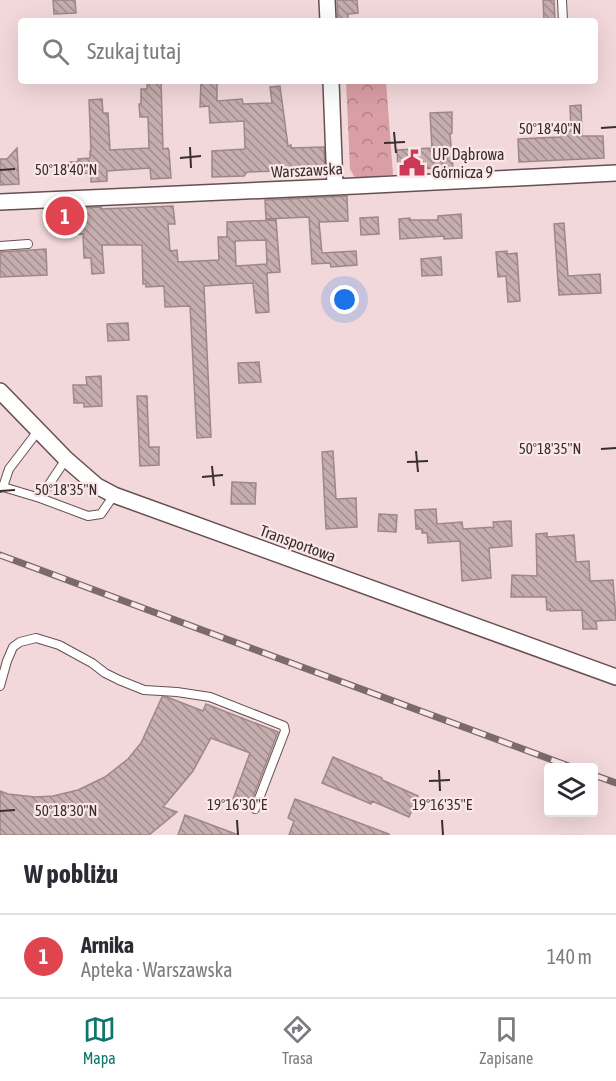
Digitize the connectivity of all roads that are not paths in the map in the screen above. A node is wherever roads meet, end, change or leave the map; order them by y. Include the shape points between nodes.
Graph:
1 (327, 0) edge
2 (562, 0) edge
3 (328, 18) edge
4 (563, 18) edge
5 (331, 84) edge
6 (616, 172) edge
7 (335, 187) junction
8 (0, 202) edge
9 (28, 244) dead end
10 (0, 246) edge
11 (0, 391) edge
12 (38, 431) junction
13 (66, 459) junction
14 (2, 488) edge
15 (114, 495) junction
16 (40, 498) junction
17 (616, 677) edge
18 (0, 686) edge
19 (255, 809) dead end

1 - 3 street
2 - 4 lane
5 - 7 street
6 - 7 street, Warszawska
7 - 8 street, Warszawska
9 - 10 lane
11 - 12 street, Transportowa
12 - 13 street, Transportowa
12 - 14 lane via 9,469
13 - 15 street, Transportowa
13 - 16 lane
14 - 16 lane
15 - 16 lane via 101,514 88,516
15 - 17 street, Transportowa
18 - 19 lane via 13,647 36,638 58,645 105,673 144,690 210,697 284,726

